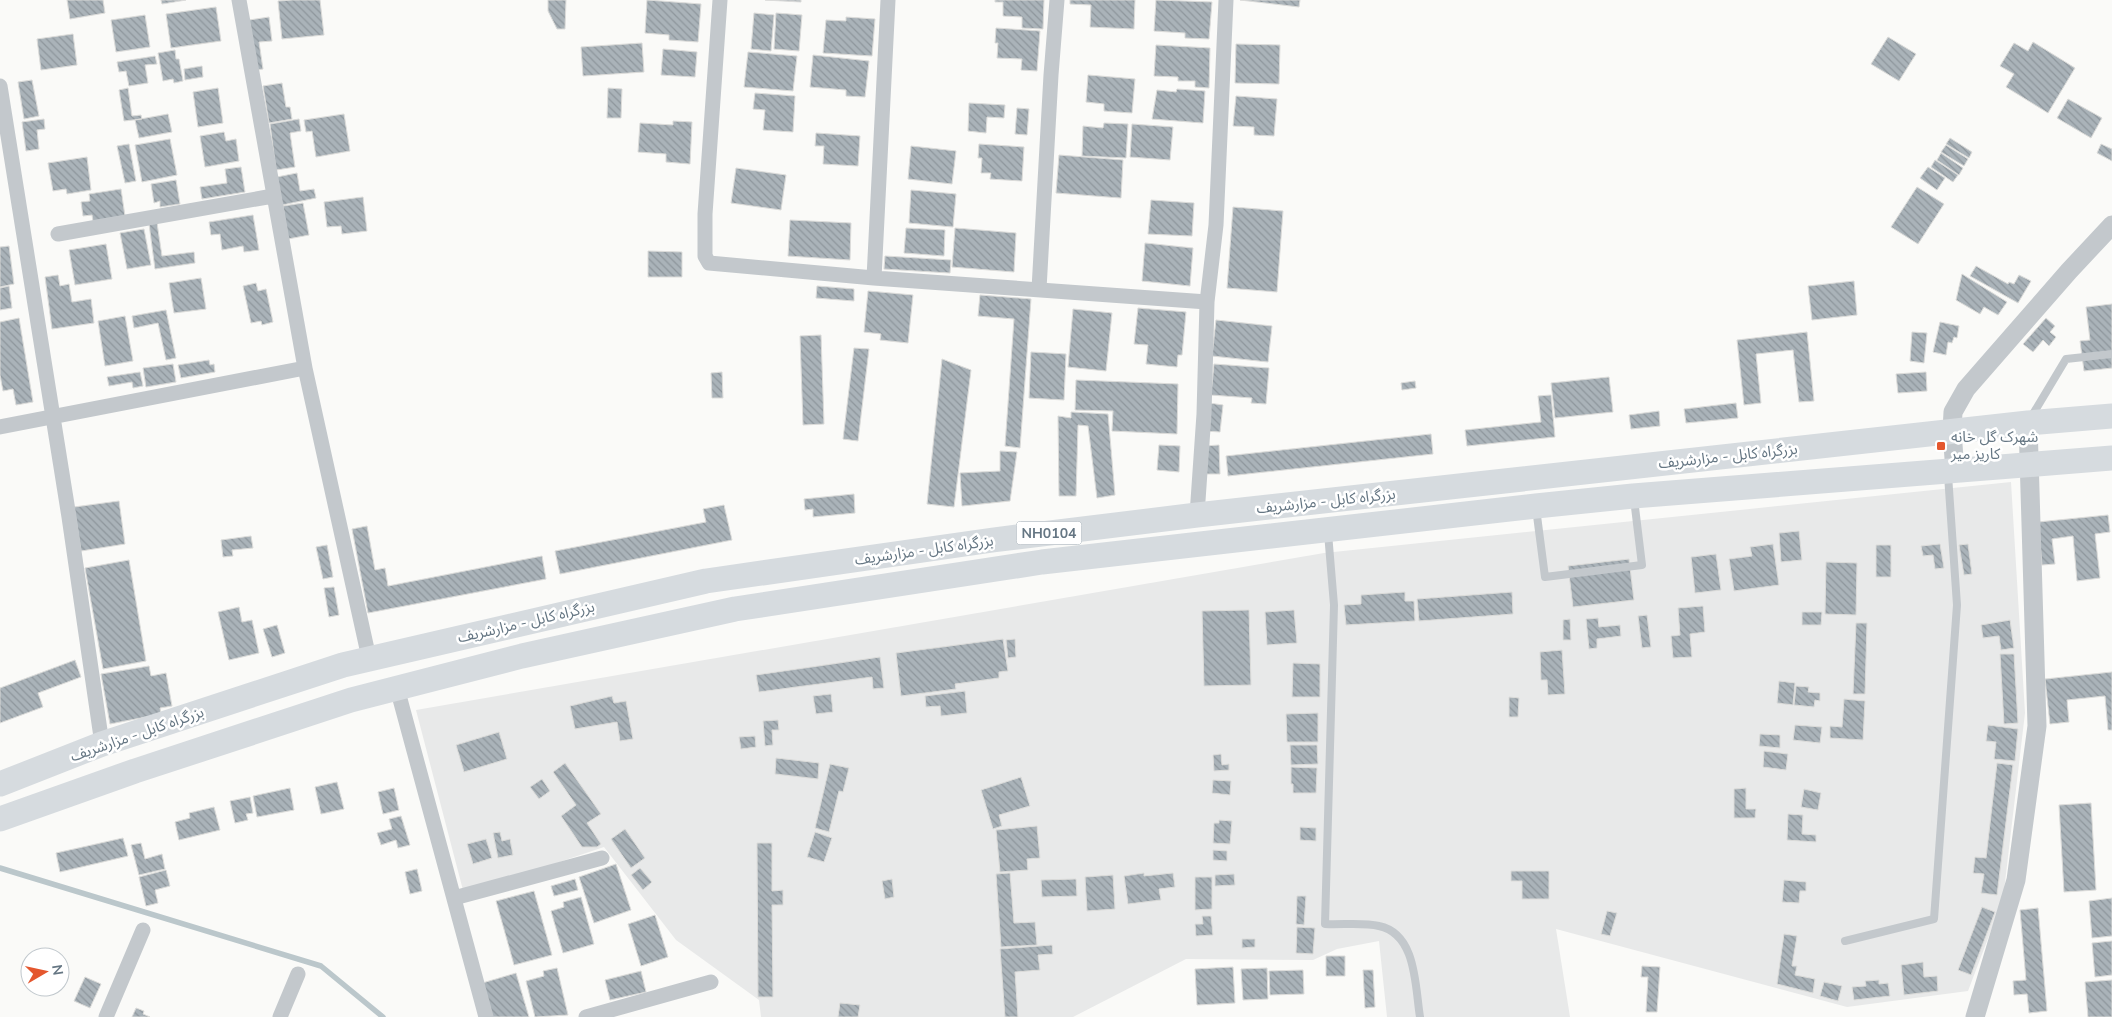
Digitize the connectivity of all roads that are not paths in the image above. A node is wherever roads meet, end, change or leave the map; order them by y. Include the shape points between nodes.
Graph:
1 (239, 0) edge
2 (720, 0) edge
3 (888, 0) edge
4 (1058, 0) edge
5 (1226, 0) edge
6 (0, 86) edge
7 (273, 196) junction
8 (2112, 225) edge
9 (58, 234) dead end
10 (874, 278) junction
11 (1039, 289) junction
12 (1207, 302) junction
13 (2112, 354) edge
14 (305, 368) junction
15 (2112, 416) edge
16 (52, 418) junction
17 (2028, 423) junction
18 (0, 427) edge
19 (1952, 431) junction
20 (2112, 458) edge
21 (2028, 465) junction
22 (1952, 472) junction
23 (1532, 478) junction
24 (1634, 496) junction
25 (1325, 501) junction
26 (1536, 506) junction
27 (1197, 515) junction
28 (1328, 530) junction
29 (888, 555) junction
30 (893, 585) junction
31 (368, 658) junction
32 (343, 665) junction
33 (397, 688) junction
34 (352, 700) junction
35 (113, 740) junction
36 (135, 771) junction
37 (6, 782) edge
38 (11, 815) edge
39 (602, 858) dead end
40 (454, 898) junction
41 (143, 930) dead end
42 (1845, 941) dead end
43 (298, 974) dead end
44 (711, 982) dead end
45 (106, 1017) edge
46 (280, 1017) edge
47 (486, 1017) edge
48 (586, 1017) edge
49 (1420, 1017) edge
50 (1975, 1017) edge

1 - 7 street
2 - 10 street via 705,256 709,263
3 - 10 street
4 - 11 street
5 - 12 street via 1216,225
6 - 16 street
7 - 9 street
7 - 14 street
8 - 19 street via 1966,389 1953,412
10 - 11 street
11 - 12 street
12 - 27 street
13 - 17 lane via 2066,359
14 - 16 street
14 - 31 street
15 - 17 highway, بزرگراه کابل - مزارشریف / NH0104
16 - 18 street
16 - 35 street
17 - 19 highway, بزرگراه کابل - مزارشریف / NH0104
17 - 21 street
19 - 22 street
19 - 23 highway, بزرگراه کابل - مزارشریف / NH0104
20 - 21 highway, بزرگراه کابل - مزارشریف / NH0104
21 - 22 highway, بزرگراه کابل - مزارشریف / NH0104
21 - 50 street via 2037,726 2016,880
22 - 24 highway, بزرگراه کابل - مزارشریف / NH0104
22 - 42 lane via 1957,605 1934,919
23 - 25 highway, بزرگراه کابل - مزارشریف / NH0104
23 - 26 highway
24 - 26 highway, بزرگراه کابل - مزارشریف / NH0104
24 - 26 lane via 1642,565 1546,577
25 - 27 highway, بزرگراه کابل - مزارشریف / NH0104
25 - 28 highway
26 - 28 highway, بزرگراه کابل - مزارشریف / NH0104
27 - 29 highway, بزرگراه کابل - مزارشریف / NH0104
28 - 30 highway, بزرگراه کابل - مزارشریف / NH0104 via 1042,562
28 - 49 lane via 1334,605 1325,924 1380,926 1398,934 1410,953
29 - 30 highway
29 - 31 highway, بزرگراه کابل - مزارشریف / NH0104 via 706,580
30 - 33 highway, بزرگراه کابل - مزارشریف / NH0104 via 735,609 522,656
31 - 32 highway, بزرگراه کابل - مزارشریف / NH0104
32 - 34 highway
32 - 35 highway, بزرگراه کابل - مزارشریف / NH0104
33 - 34 highway, بزرگراه کابل - مزارشریف / NH0104
33 - 40 street
34 - 36 highway, بزرگراه کابل - مزارشریف / NH0104
35 - 36 highway
35 - 37 highway, بزرگراه کابل - مزارشریف / NH0104
36 - 38 highway, بزرگراه کابل - مزارشریف / NH0104
39 - 40 street
40 - 47 street
41 - 45 street
43 - 46 street
44 - 48 street

